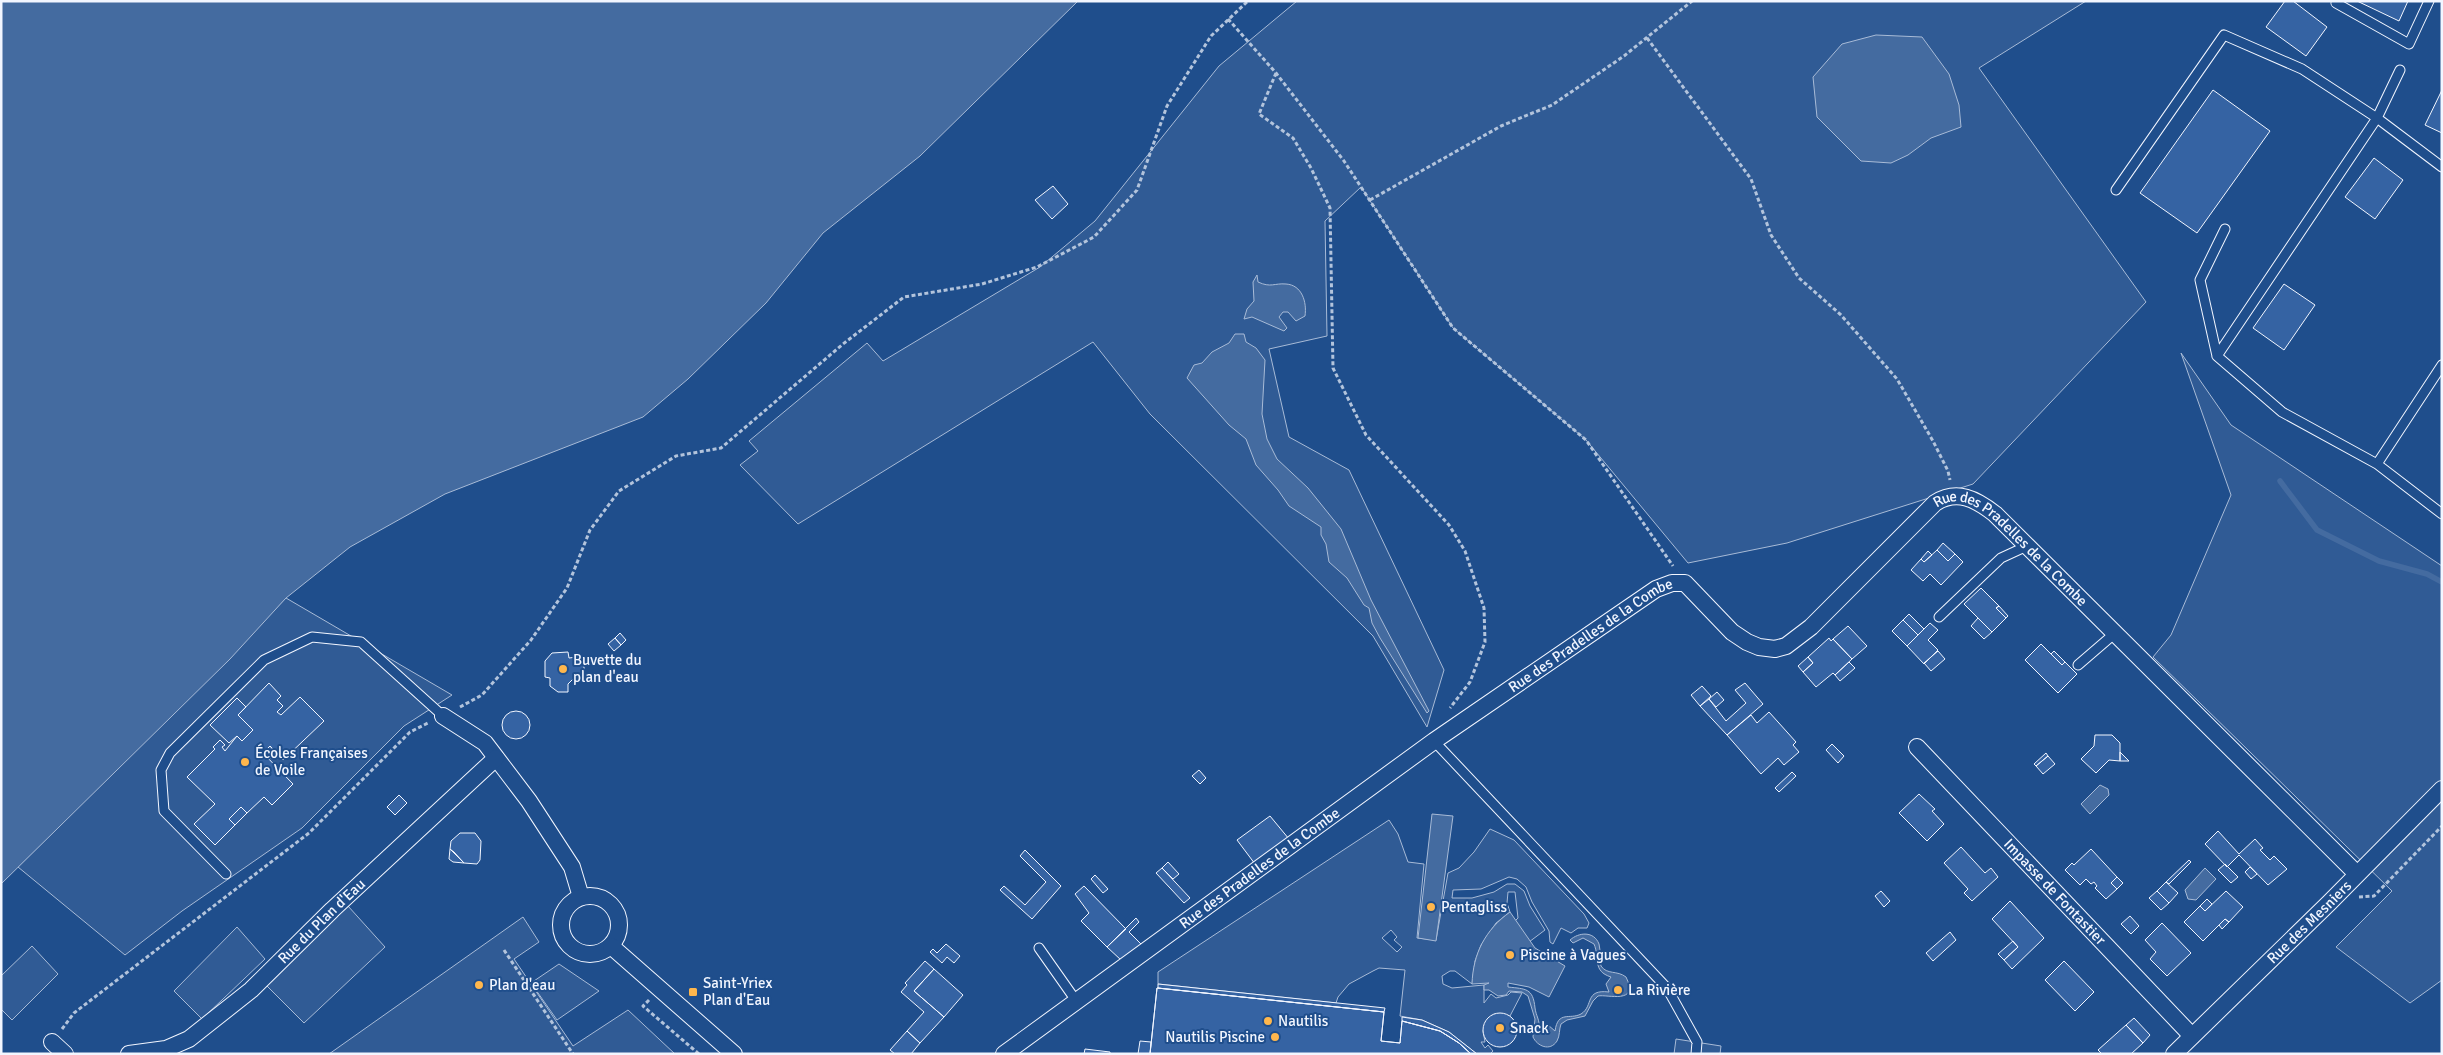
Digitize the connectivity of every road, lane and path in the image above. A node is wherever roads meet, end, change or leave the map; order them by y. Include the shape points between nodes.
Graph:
1 (1248, 1) edge
2 (1692, 1) edge
3 (2337, 1) edge
4 (2429, 1) edge
5 (1228, 19) junction
6 (1647, 38) junction
7 (2400, 70) dead end
8 (1276, 73) junction
9 (2377, 118) junction
10 (2442, 167) edge
11 (2116, 190) dead end
12 (1370, 200) junction
13 (2225, 229) dead end
14 (2217, 356) junction
15 (2442, 365) edge
16 (2377, 464) junction
17 (1954, 496) junction
18 (2442, 514) edge
19 (2027, 546) junction
20 (1685, 583) junction
21 (1939, 617) dead end
22 (2114, 634) junction
23 (2078, 665) dead end
24 (1448, 712) dead end
25 (443, 716) junction
26 (1434, 741) junction
27 (1917, 747) dead end
28 (496, 758) junction
29 (2442, 789) edge
30 (2442, 826) edge
31 (226, 874) dead end
32 (2357, 874) junction
33 (581, 897) junction
34 (2350, 898) dead end
35 (610, 946) junction
36 (1040, 948) dead end
37 (504, 950) dead end
38 (658, 989) junction
39 (1077, 1002) junction
40 (2192, 1036) junction
41 (52, 1042) joint
42 (65, 1054) edge
43 (129, 1054) edge
44 (573, 1054) edge
45 (699, 1054) edge
46 (734, 1054) edge
47 (1004, 1054) edge
48 (1696, 1054) edge
49 (2174, 1054) edge

1 - 5 path
2 - 6 path
3 - 4 lane via 2409,44
5 - 8 path
5 - 25 path via 1211,36 1167,106 1137,190 1094,238 1037,267 982,284 904,297 843,344 721,448 676,456 619,491 590,530 567,588 531,640 482,695
6 - 12 path via 1552,105 1501,126
6 - 17 path via 1751,179 1771,235 1799,278 1841,315 1897,379 1948,471
7 - 9 lane
8 - 12 path
8 - 24 path via 1259,114 1293,138 1330,208 1333,368 1366,435 1449,525 1465,551 1484,608 1485,642 1470,682
9 - 10 lane
9 - 11 lane via 2302,69 2224,35
9 - 14 lane
12 - 20 path via 1453,328 1586,440
13 - 14 lane via 2200,280
14 - 16 lane via 2282,412
15 - 16 lane
16 - 18 lane
17 - 19 street, Rue des Pradelles de la Combe via 1964,496 1982,504
17 - 20 street, Rue des Pradelles de la Combe via 1944,497 1935,503 1811,628 1786,646 1775,649 1747,642 1732,632
19 - 21 lane via 2001,558
19 - 22 street, Rue des Pradelles de la Combe
20 - 26 street, Rue des Pradelles de la Combe via 1672,583 1656,589
22 - 23 lane
22 - 32 street, Rue des Pradelles de la Combe
25 - 28 street via 485,743
25 - 31 lane via 361,642 312,637 264,660 170,753 162,770 164,811
25 - 41 path via 410,732 309,834 74,1013
26 - 39 street, Rue des Pradelles de la Combe
26 - 48 lane via 1667,988 1697,1042
27 - 40 street, Impasse de Fontastier
28 - 33 street via 572,867
28 - 43 street, Rue du Plan d'Eau via 251,990 189,1039 166,1049
29 - 32 street, Rue des Mesniers
30 - 34 path via 2374,896
32 - 40 street, Rue des Mesniers
33 - 35 street via 598,897 614,908 619,927
33 - 35 street via 564,912 561,931 565,940 572,948 589,954
35 - 38 street
36 - 39 lane
37 - 44 path
38 - 45 path via 643,1006
38 - 46 street
39 - 47 street, Rue des Pradelles de la Combe
40 - 49 street, Rue des Mesniers
41 - 42 street

